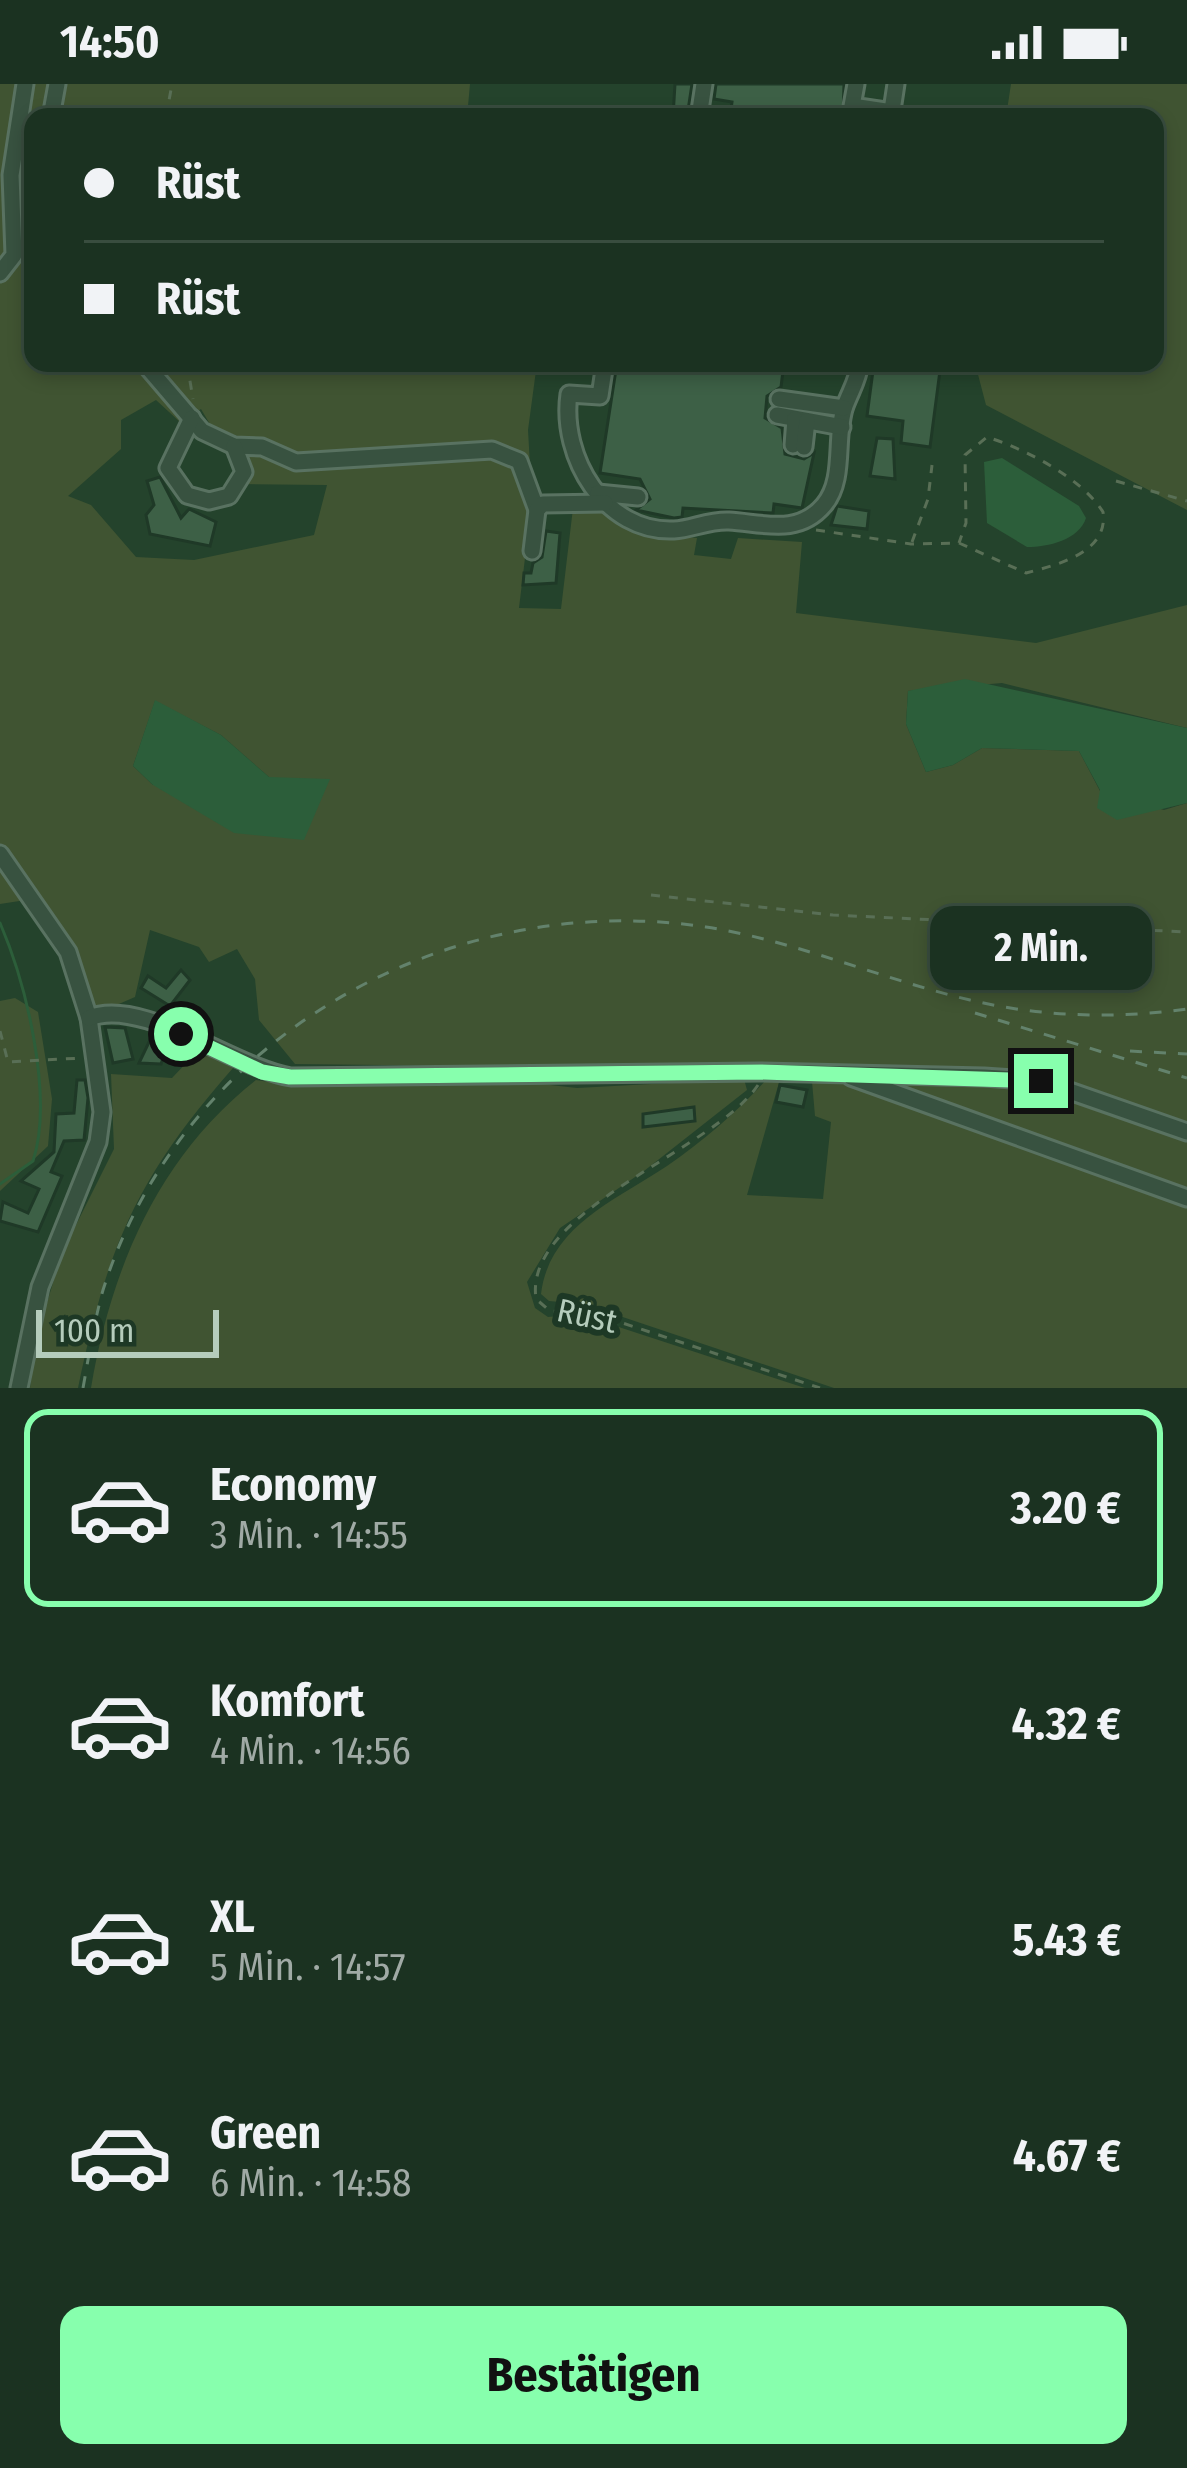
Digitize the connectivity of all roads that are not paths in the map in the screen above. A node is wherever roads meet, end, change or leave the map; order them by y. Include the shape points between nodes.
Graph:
1 (25, 84) edge
2 (0, 273) edge
3 (152, 372) edge
4 (604, 372) edge
5 (857, 372) edge
6 (844, 408) junction
7 (801, 420) junction
8 (194, 421) junction
9 (842, 427) junction
10 (234, 446) junction
11 (799, 446) dead end
12 (638, 497) dead end
13 (602, 498) junction
14 (537, 510) junction
15 (532, 551) dead end
16 (0, 854) edge
17 (88, 1018) junction
18 (844, 1074) junction
19 (1187, 1132) edge
20 (1187, 1198) edge
21 (19, 1388) edge

1 - 2 street via 11,175 14,254
3 - 8 street
4 - 13 street via 600,396 569,394 568,402 569,441
5 - 6 street
6 - 7 street via 778,407
6 - 9 street
7 - 9 street
7 - 11 street
8 - 10 street
8 - 10 street via 168,458 171,478 187,495 229,496 244,472
9 - 13 street via 833,490 799,524 725,520 676,530 628,521
10 - 14 street via 262,447 296,462 491,450 519,460
12 - 13 street
13 - 14 street
14 - 15 street
16 - 17 street via 68,952
17 - 18 street via 121,1013 290,1077
17 - 21 street via 102,1112 98,1142 52,1251
18 - 19 street via 1041,1081
18 - 20 street

